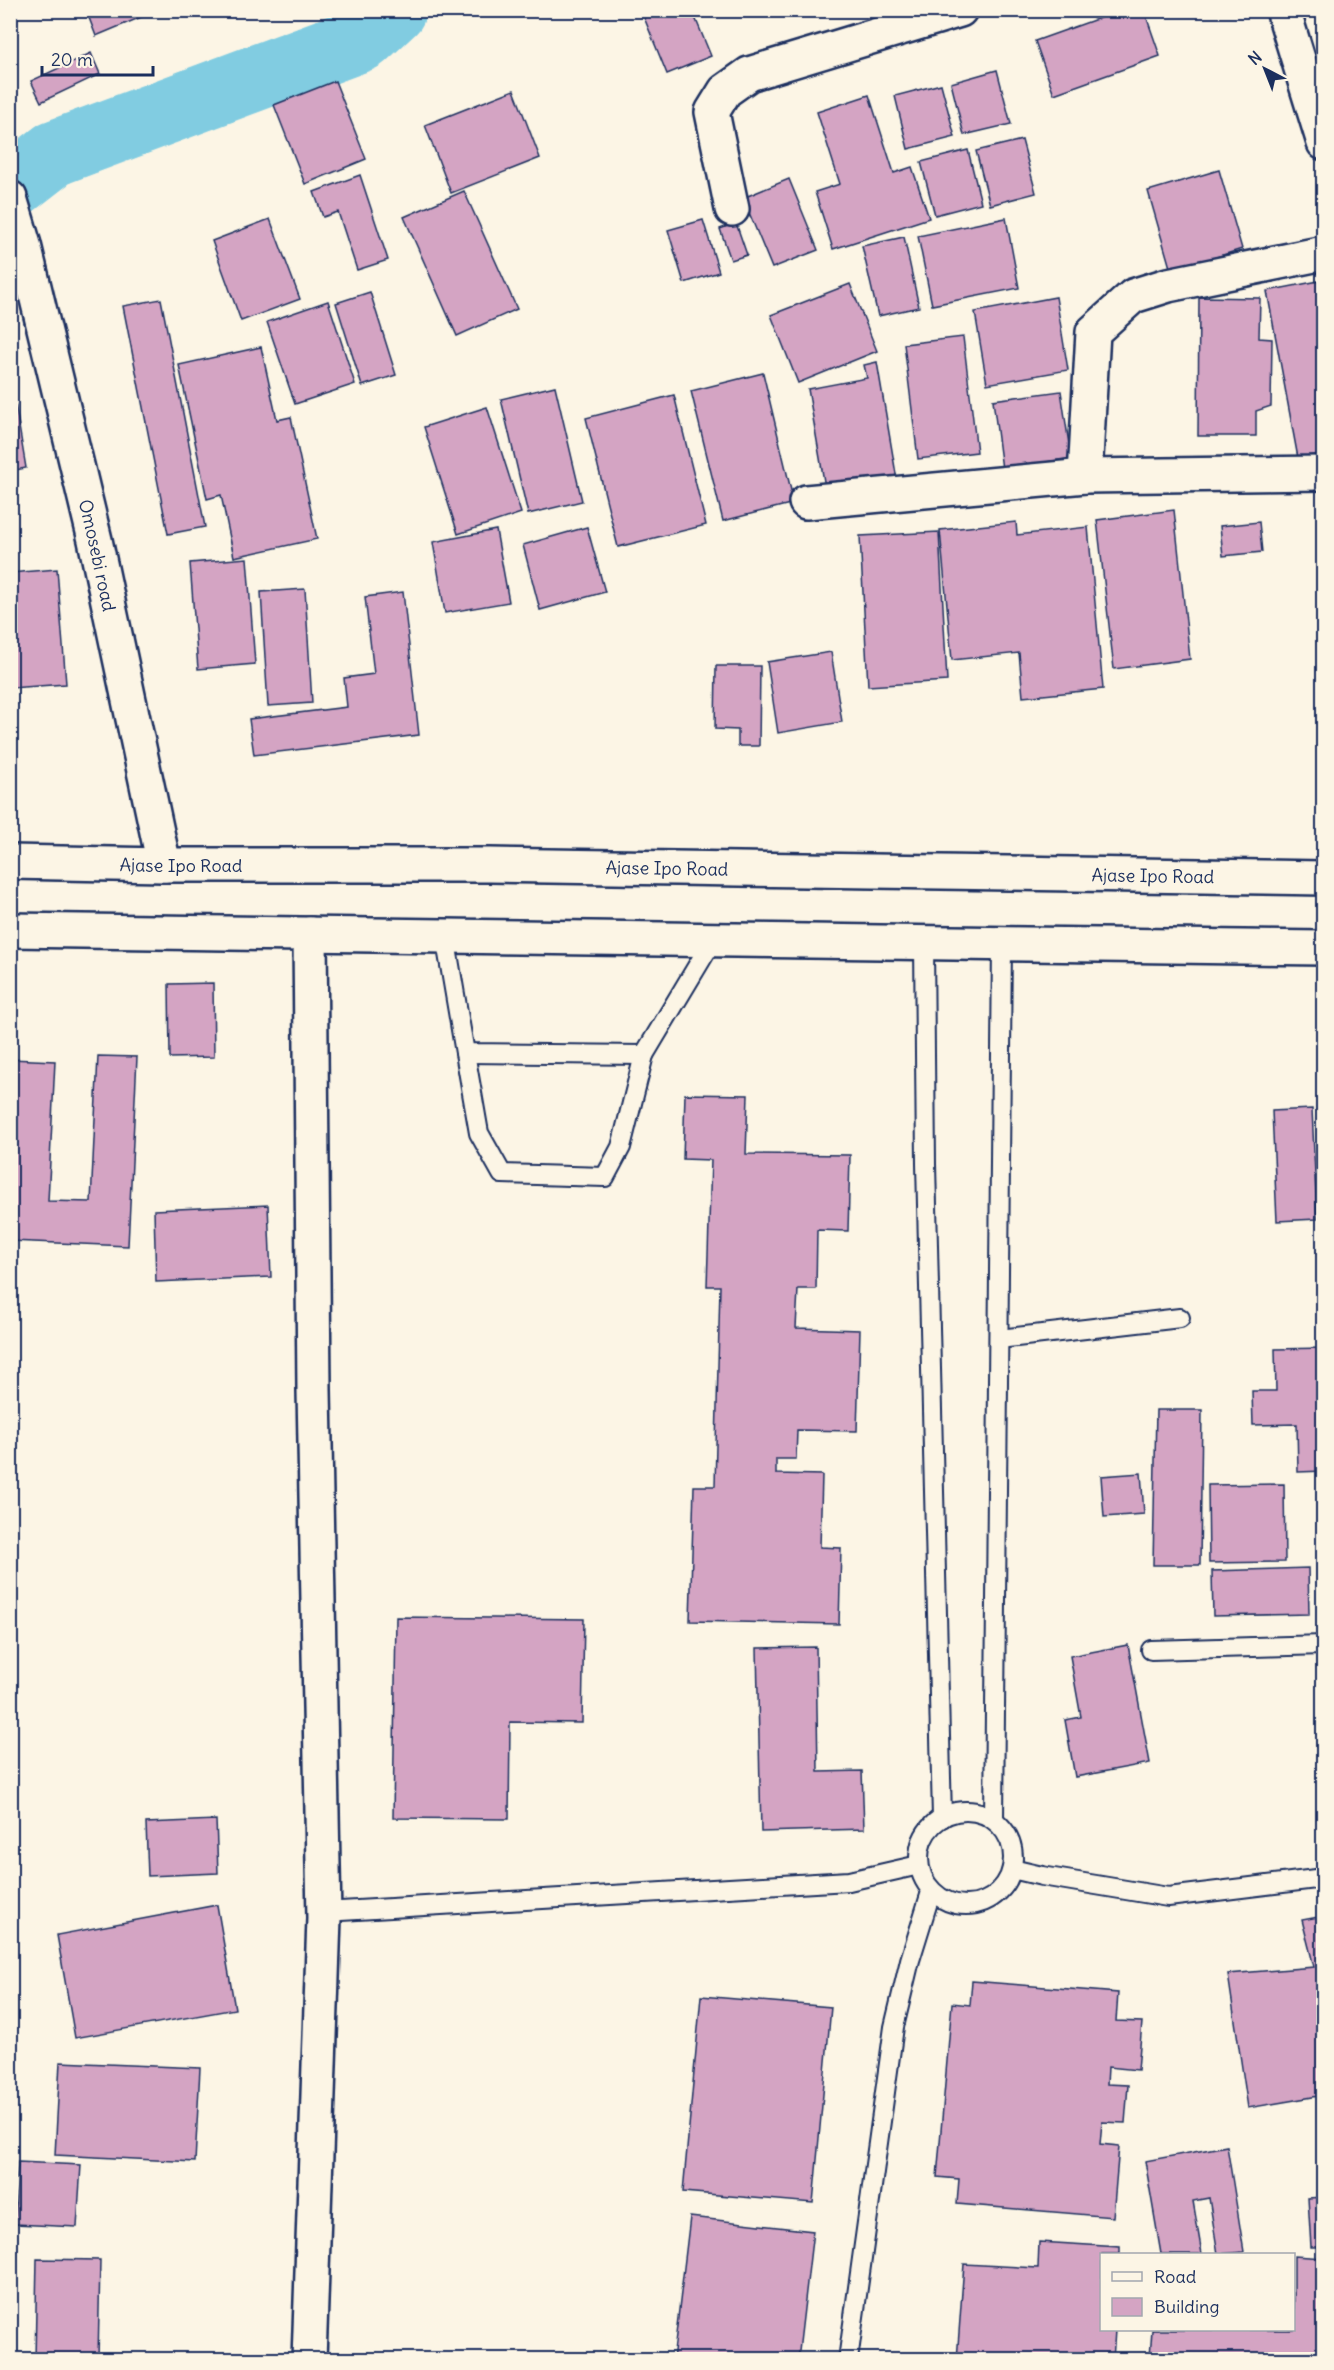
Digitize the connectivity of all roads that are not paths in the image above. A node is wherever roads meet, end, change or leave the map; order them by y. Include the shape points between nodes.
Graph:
1 (960, 10) edge
2 (1283, 10) edge
3 (1323, 143) edge
4 (10, 198) edge
5 (732, 209) dead end
6 (1323, 254) edge
7 (1323, 473) edge
8 (1085, 476) junction
9 (806, 502) dead end
10 (10, 862) edge
11 (164, 865) junction
12 (1323, 878) edge
13 (10, 930) edge
14 (310, 934) junction
15 (445, 936) junction
16 (713, 940) junction
17 (924, 943) junction
18 (1002, 944) junction
19 (1323, 948) edge
20 (465, 1053) junction
21 (644, 1055) junction
22 (1180, 1318) dead end
23 (999, 1339) junction
24 (1323, 1645) edge
25 (1151, 1650) dead end
26 (942, 1818) junction
27 (994, 1820) junction
28 (919, 1865) junction
29 (1012, 1869) junction
30 (1323, 1878) edge
31 (931, 1892) junction
32 (324, 1912) junction
33 (309, 2360) edge
34 (848, 2360) edge

1 - 5 main road via 749,74 725,91 712,112
2 - 3 main road
4 - 11 main road, Omosebi road via 95,540
6 - 8 main road via 1168,285 1133,296 1113,313 1093,332
7 - 8 main road
8 - 9 main road
10 - 11 main road, Ajase Ipo Road
11 - 12 main road, Ajase Ipo Road via 490,865
13 - 14 main road
14 - 15 main road
14 - 32 main road
15 - 16 main road
15 - 20 lane
16 - 17 main road
16 - 21 lane
17 - 18 main road
17 - 26 lane
18 - 19 main road
18 - 23 lane
20 - 21 lane
20 - 21 lane via 479,1133 502,1174 605,1177 621,1147
22 - 23 lane
23 - 27 lane
24 - 25 lane
26 - 27 lane via 959,1811 978,1812
26 - 28 lane via 928,1830 920,1847
27 - 29 lane via 1007,1833 1013,1851
28 - 31 lane
28 - 32 lane via 849,1881
29 - 30 lane via 1168,1897
29 - 31 lane via 1004,1888 988,1900 969,1906 949,1903
31 - 34 lane via 894,2027
32 - 33 main road

